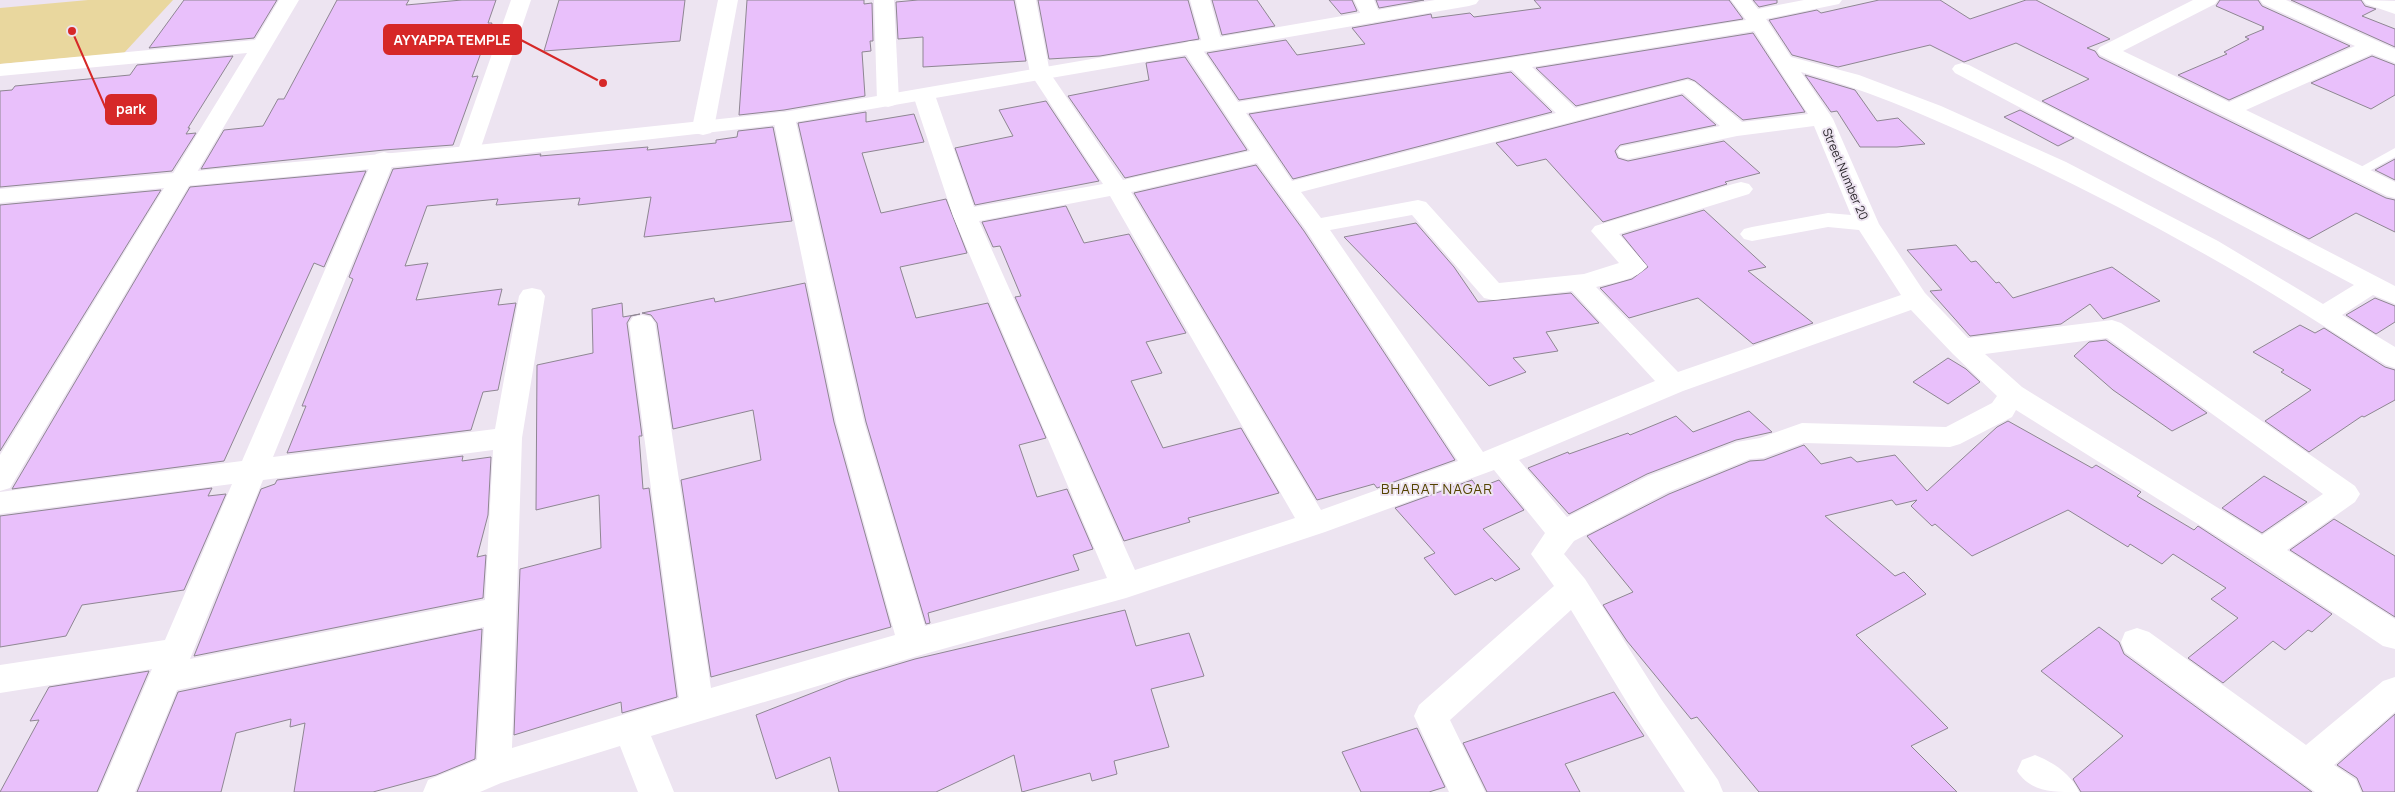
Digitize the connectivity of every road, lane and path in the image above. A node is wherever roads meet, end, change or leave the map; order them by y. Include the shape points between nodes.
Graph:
1 (289, 0) edge
2 (521, 0) edge
3 (728, 0) edge
4 (884, 0) edge
5 (1026, 0) edge
6 (1200, 0) edge
7 (1469, 0) edge
8 (1832, 0) edge
9 (2208, 0) edge
10 (2270, 0) edge
11 (2373, 0) edge
12 (2395, 8) edge
13 (1367, 9) edge
14 (1751, 13) edge
15 (1201, 45) junction
16 (260, 46) junction
17 (2371, 47) junction
18 (2395, 57) edge
19 (1784, 61) junction
20 (1516, 63) junction
21 (1962, 69) dead end
22 (0, 70) edge
23 (1040, 73) junction
24 (924, 95) junction
25 (888, 101) junction
26 (1233, 109) junction
27 (2228, 110) junction
28 (1570, 115) junction
29 (784, 118) junction
30 (1822, 119) junction
31 (703, 128) junction
32 (1737, 129) junction
33 (1628, 152) dead end
34 (2395, 152) edge
35 (468, 153) junction
36 (1264, 155) junction
37 (384, 159) junction
38 (2356, 173) junction
39 (180, 179) junction
40 (1117, 188) junction
41 (1286, 189) junction
42 (1742, 189) dead end
43 (2395, 191) edge
44 (0, 196) edge
45 (965, 216) junction
46 (1866, 224) junction
47 (1315, 226) junction
48 (1752, 234) dead end
49 (1577, 282) junction
50 (2384, 290) edge
51 (532, 296) dead end
52 (1916, 299) junction
53 (2322, 316) junction
54 (642, 322) dead end
55 (1962, 348) junction
56 (2395, 359) edge
57 (1673, 384) junction
58 (2012, 394) junction
59 (508, 438) junction
60 (1489, 461) junction
61 (252, 471) junction
62 (0, 480) edge
63 (0, 503) edge
64 (1314, 524) junction
65 (1563, 533) junction
66 (2263, 550) junction
67 (1126, 585) junction
68 (1574, 588) junction
69 (502, 610) junction
70 (2395, 636) edge
71 (2136, 642) dead end
72 (914, 643) junction
73 (171, 665) junction
74 (0, 679) edge
75 (2395, 691) edge
76 (697, 707) junction
77 (630, 728) junction
78 (2307, 766) junction
79 (494, 769) junction
80 (117, 792) edge
81 (441, 792) edge
82 (656, 792) edge
83 (1467, 792) edge
84 (1705, 792) edge
85 (2343, 792) edge

1 - 16 street
2 - 35 street
3 - 31 street
4 - 25 street
5 - 23 street
6 - 15 street
7 - 13 street
8 - 14 street
9 - 27 street via 2107,51
10 - 17 street
11 - 12 street
13 - 15 street
14 - 19 street, Street Number 20
14 - 20 street
15 - 23 street
15 - 26 street
16 - 22 street
16 - 39 street
17 - 18 street
17 - 27 street
19 - 30 street, Street Number 20
19 - 53 street via 1852,79 2058,167 2208,246
20 - 26 street
20 - 28 street
21 - 50 street
23 - 24 street
23 - 40 street
24 - 25 street
24 - 45 street
25 - 29 street
26 - 36 street
27 - 38 street
28 - 32 street via 1687,86
28 - 41 street
29 - 31 street
29 - 72 street via 850,422
30 - 32 street
30 - 46 street, Street Number 20
31 - 35 street
32 - 33 street
34 - 38 lane
35 - 37 street
36 - 40 street
36 - 41 street
37 - 39 street
37 - 61 street
38 - 43 street
39 - 44 street
39 - 62 street
40 - 45 street
40 - 64 street
41 - 47 street
42 - 49 street via 1603,230 1635,266 1616,275
45 - 67 street
46 - 48 street via 1828,220
46 - 52 street, Street Number 20
47 - 49 street via 1418,207 1493,292
47 - 60 street
49 - 57 street
50 - 53 street
51 - 59 street
52 - 55 street, Street Number 20
52 - 57 street
53 - 56 street
54 - 76 street
55 - 58 street, Street Number 20
55 - 66 street via 2112,329 2345,494
57 - 60 street
58 - 65 street via 2002,410 1950,437 1802,433 1763,448 1746,449 1658,484
58 - 66 street, Street Number 20
59 - 61 street
59 - 69 street
60 - 64 street
60 - 65 street
61 - 63 street
61 - 73 street
64 - 67 street
65 - 68 street via 1546,554
66 - 70 street, Street Number 20
67 - 72 street
68 - 83 street via 1431,716
68 - 84 street
69 - 73 street
69 - 79 street
71 - 78 street
72 - 76 street
73 - 74 street
73 - 80 street
75 - 78 street
76 - 77 street
77 - 79 street
77 - 82 street
78 - 85 street
79 - 81 street

